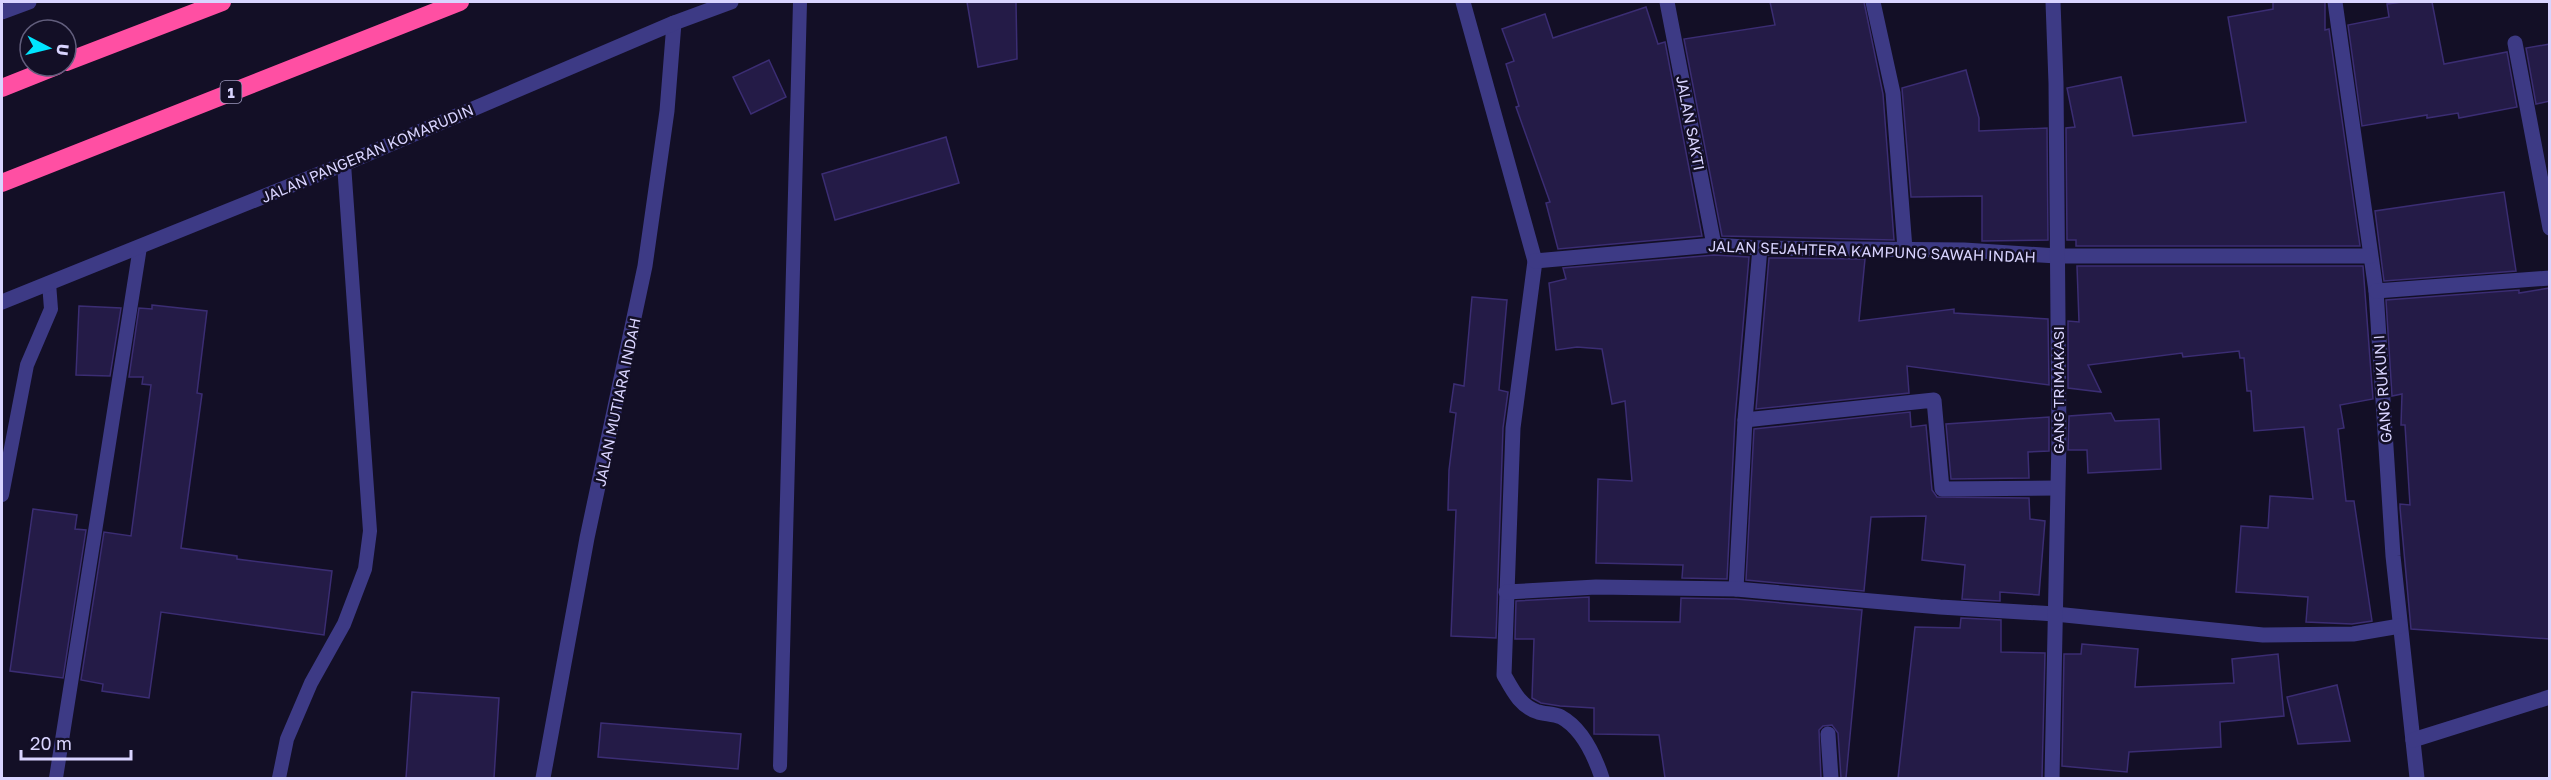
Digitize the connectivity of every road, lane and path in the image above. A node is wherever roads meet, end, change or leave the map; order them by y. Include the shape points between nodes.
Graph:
1 (29, 2) edge
2 (222, 2) edge
3 (460, 2) edge
4 (731, 2) edge
5 (800, 2) edge
6 (1463, 2) edge
7 (1667, 2) edge
8 (1873, 2) edge
9 (2053, 2) edge
10 (2335, 2) edge
11 (2, 12) edge
12 (674, 23) junction
13 (2515, 43) dead end
14 (78, 57) edge
15 (27, 78) edge
16 (2, 88) edge
17 (344, 164) junction
18 (2, 183) edge
19 (2550, 228) edge
20 (1714, 244) junction
21 (140, 247) junction
22 (1761, 248) junction
23 (1905, 249) junction
24 (2057, 256) junction
25 (2370, 256) junction
26 (1534, 261) junction
27 (2550, 278) edge
28 (49, 284) junction
29 (2376, 291) junction
30 (2, 302) edge
31 (1745, 420) junction
32 (2057, 488) junction
33 (2, 495) edge
34 (1736, 589) junction
35 (1506, 592) junction
36 (2055, 614) junction
37 (2400, 626) junction
38 (2550, 697) edge
39 (1828, 734) dead end
40 (2413, 740) junction
41 (780, 766) dead end
42 (56, 778) edge
43 (279, 778) edge
44 (543, 778) edge
45 (1602, 778) edge
46 (1831, 778) edge
47 (2052, 778) edge
48 (2417, 778) edge

1 - 11 street
2 - 14 highway
3 - 18 highway, 1
4 - 12 street, JALAN PANGERAN KOMARUDIN
5 - 41 lane
6 - 26 street
7 - 20 street, JALAN SAKTI
8 - 23 street via 1893,93
9 - 24 street, GANG TRIMAKASI
10 - 25 street, GANG RUKUN I
12 - 17 street, JALAN PANGERAN KOMARUDIN
12 - 44 street, JALAN MUTIARA INDAH via 666,122 645,266 587,538
13 - 19 street
15 - 16 highway
17 - 21 street, JALAN PANGERAN KOMARUDIN
17 - 43 lane via 370,531 365,569 344,624 311,683 287,739
20 - 22 street, JALAN SEJAHTERA KAMPUNG SAWAH INDAH
20 - 26 street, JALAN SEJAHTERA KAMPUNG SAWAH INDAH
21 - 28 street, JALAN PANGERAN KOMARUDIN
21 - 42 lane
22 - 23 street, JALAN SEJAHTERA KAMPUNG SAWAH INDAH
22 - 31 street
23 - 24 street, JALAN SEJAHTERA KAMPUNG SAWAH INDAH
24 - 25 street, JALAN SEJAHTERA KAMPUNG SAWAH INDAH
24 - 32 street, GANG TRIMAKASI
25 - 29 street, GANG RUKUN I
26 - 35 street via 1513,428
27 - 29 street
28 - 30 street, JALAN PANGERAN KOMARUDIN
28 - 33 lane via 51,309 27,365
29 - 37 street, GANG RUKUN I
31 - 32 street via 1934,400 1942,489
31 - 34 street
32 - 36 street, GANG TRIMAKASI
34 - 35 street via 1596,587
34 - 36 street
35 - 45 street via 1504,675 1515,696 1528,707 1561,717 1581,736 1594,754
36 - 37 street via 2263,635 2353,634
36 - 47 street, GANG TRIMAKASI
37 - 40 street, GANG RUKUN I
38 - 40 street
39 - 46 street
40 - 48 street, GANG RUKUN I

